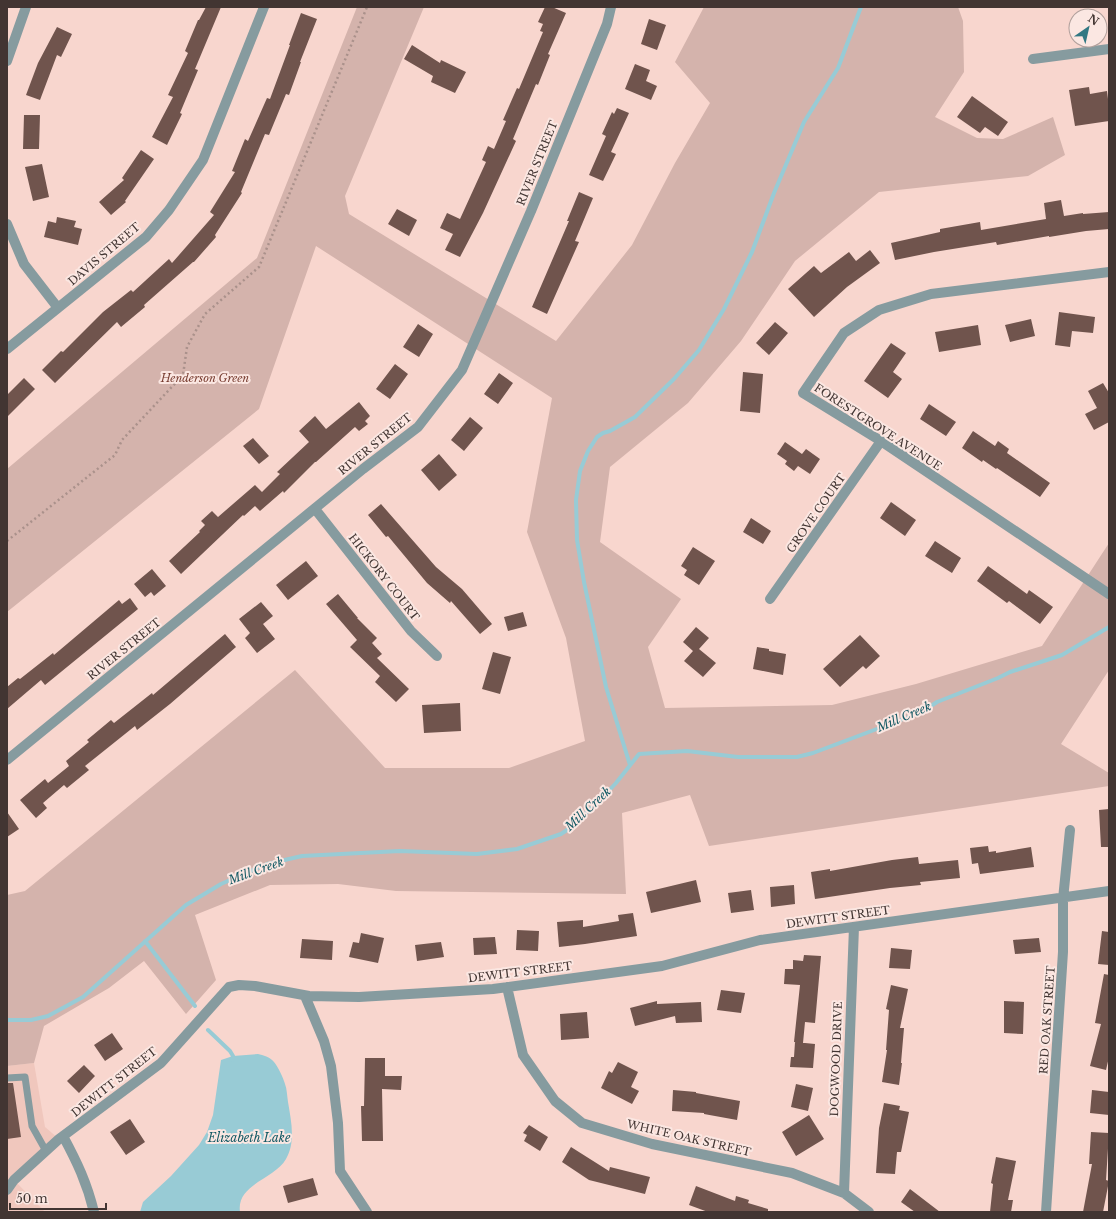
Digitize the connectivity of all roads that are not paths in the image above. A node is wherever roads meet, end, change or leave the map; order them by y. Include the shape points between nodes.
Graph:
1 (26, 7) edge
2 (264, 7) edge
3 (611, 7) edge
4 (1109, 49) edge
5 (1033, 59) dead end
6 (7, 61) edge
7 (7, 224) edge
8 (1109, 272) edge
9 (58, 308) junction
10 (7, 349) edge
11 (881, 441) junction
12 (315, 509) junction
13 (1109, 594) edge
14 (770, 599) dead end
15 (437, 656) dead end
16 (7, 760) edge
17 (1070, 830) dead end
18 (1109, 891) edge
19 (1063, 899) junction
20 (854, 927) junction
21 (507, 987) junction
22 (305, 996) junction
23 (7, 1078) edge
24 (63, 1136) junction
25 (46, 1151) junction
26 (7, 1190) edge
27 (844, 1193) junction
28 (94, 1212) edge
29 (367, 1212) edge
30 (869, 1212) edge
31 (1046, 1212) edge

1 - 6 street
2 - 9 street, DAVIS STREET via 203,160 169,210 146,237
3 - 12 street, RIVER STREET via 607,24 531,211 462,370 418,427
4 - 5 street
7 - 9 street via 24,264
8 - 11 street, FORESTGROVE AVENUE via 931,294 880,310 844,333 803,393
9 - 10 street, DAVIS STREET
11 - 13 street, FORESTGROVE AVENUE
11 - 14 street, GROVE COURT
12 - 15 street, HICKORY COURT via 410,631
12 - 16 street, RIVER STREET
17 - 19 street, RED OAK STREET
18 - 19 street, DEWITT STREET
19 - 20 street, DEWITT STREET
19 - 31 street, RED OAK STREET via 1063,952
20 - 21 street, DEWITT STREET via 760,940 662,966
20 - 27 street, DOGWOOD DRIVE
21 - 22 street, DEWITT STREET via 359,997
21 - 27 street, WHITE OAK STREET via 523,1055 555,1101 582,1123 652,1144 792,1173
22 - 24 street, DEWITT STREET via 256,986 229,987 160,1063
22 - 29 street via 324,1041 331,1066 338,1123 340,1171
23 - 25 lane via 25,1077 32,1126
24 - 25 street, DEWITT STREET
24 - 28 street via 86,1182
25 - 26 street, DEWITT STREET via 14,1180
27 - 30 street, WHITE OAK STREET

